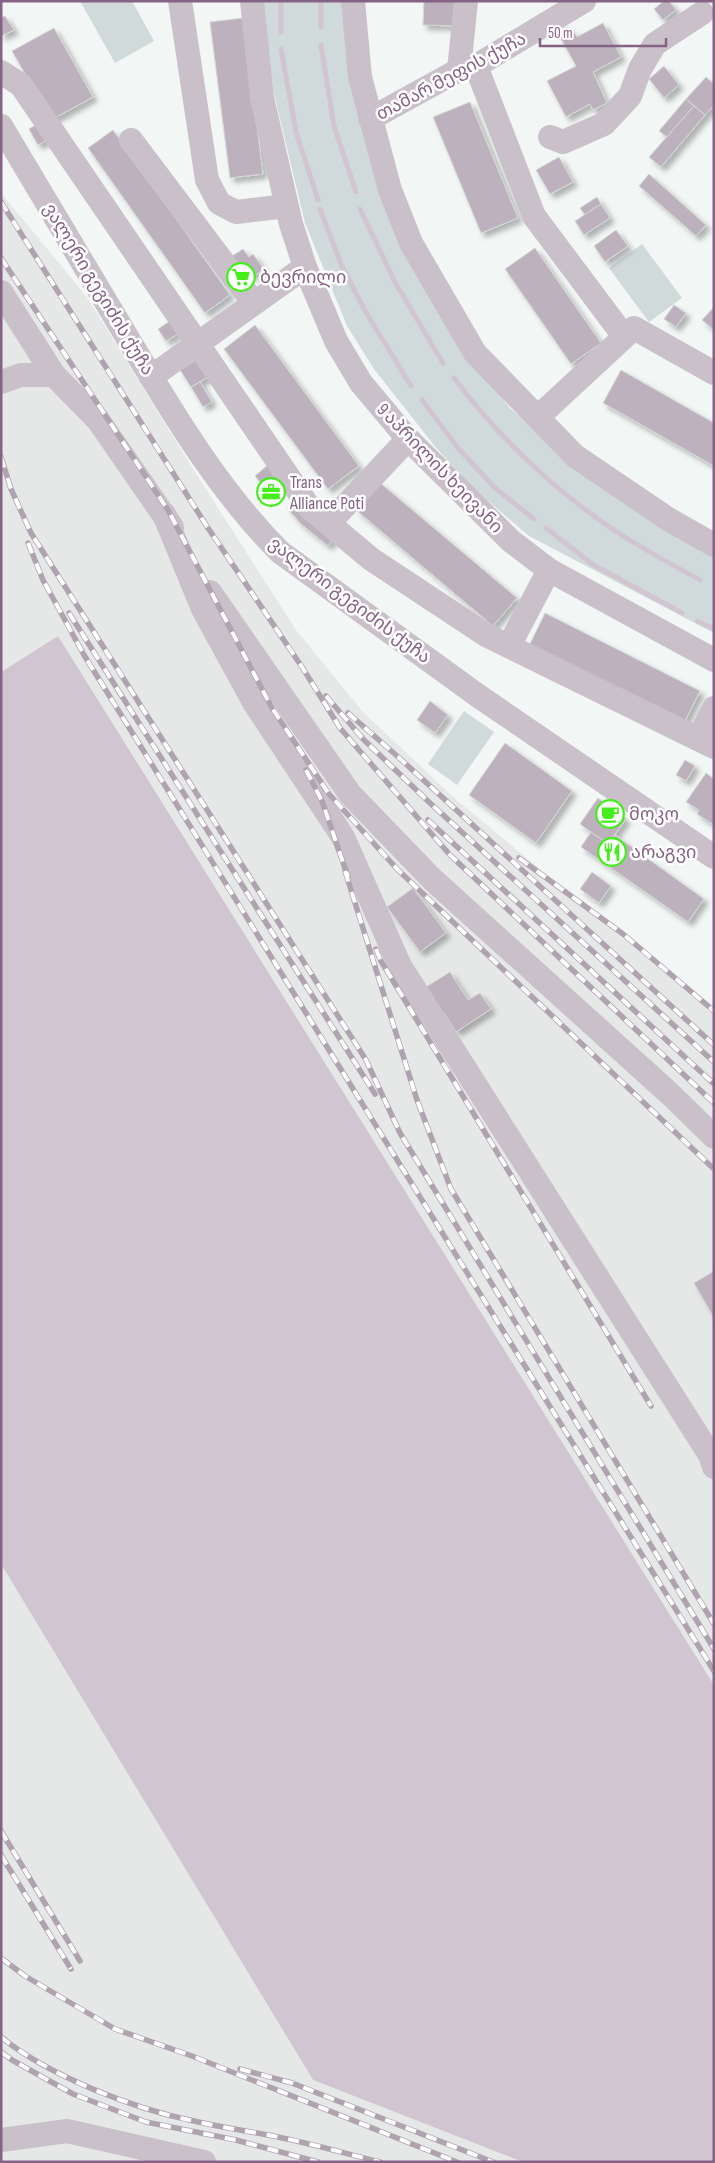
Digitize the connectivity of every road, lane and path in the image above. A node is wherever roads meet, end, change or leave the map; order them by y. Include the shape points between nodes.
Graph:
1 (180, 1) edge
2 (252, 1) edge
3 (353, 1) edge
4 (466, 1) edge
5 (584, 1) edge
6 (704, 14) edge
7 (468, 68) junction
8 (1, 72) edge
9 (370, 119) junction
10 (1, 126) edge
11 (550, 137) dead end
12 (131, 140) dead end
13 (286, 206) junction
14 (305, 268) junction
15 (1, 292) edge
16 (254, 302) junction
17 (623, 335) junction
18 (198, 342) junction
19 (714, 373) edge
20 (54, 375) junction
21 (151, 377) junction
22 (1, 382) edge
23 (538, 417) junction
24 (408, 440) junction
25 (164, 514) junction
26 (329, 523) junction
27 (714, 545) edge
28 (549, 570) junction
29 (509, 646) junction
30 (714, 660) edge
31 (714, 708) edge
32 (706, 743) edge
33 (714, 857) edge
34 (714, 1137) edge
35 (714, 1467) edge
36 (1, 2140) edge
37 (204, 2162) edge

1 - 13 street via 207,180 220,203 236,212
2 - 13 street, 9 აპრილის ხეივანი via 262,98
3 - 9 street via 360,76
4 - 7 street
5 - 7 street, თამარ მეფის ქუჩა
6 - 11 street via 655,44 640,69 630,96 604,124 563,142
7 - 9 street, თამარ მეფის ქუჩა
7 - 17 street via 534,216
8 - 18 street via 21,85
9 - 23 street via 390,190 411,242 475,353
10 - 21 street, ვალერი გეგიძის ქუჩა
12 - 16 street
13 - 14 street, 9 აპრილის ხეივანი
14 - 16 street
14 - 24 street, 9 აპრილის ხეივანი via 336,341 361,383
15 - 20 street
16 - 18 street
17 - 19 street via 634,328
17 - 23 street
18 - 21 street
18 - 26 street via 309,507
20 - 22 street via 21,375
20 - 25 street via 98,420
21 - 33 street, ვალერი გეგიძის ქუჩა via 225,490 280,552 477,695
23 - 27 street via 575,456 668,520
24 - 26 street
24 - 28 street, 9 აპრილის ხეივანი via 511,541
25 - 34 street via 219,607 350,794 432,879
25 - 35 street via 203,609 255,704 343,838 400,966 710,1455
26 - 29 street via 371,558
28 - 29 street
28 - 30 street, 9 აპრილის ხეივანი
29 - 32 street
31 - 32 street
36 - 37 street via 67,2131

